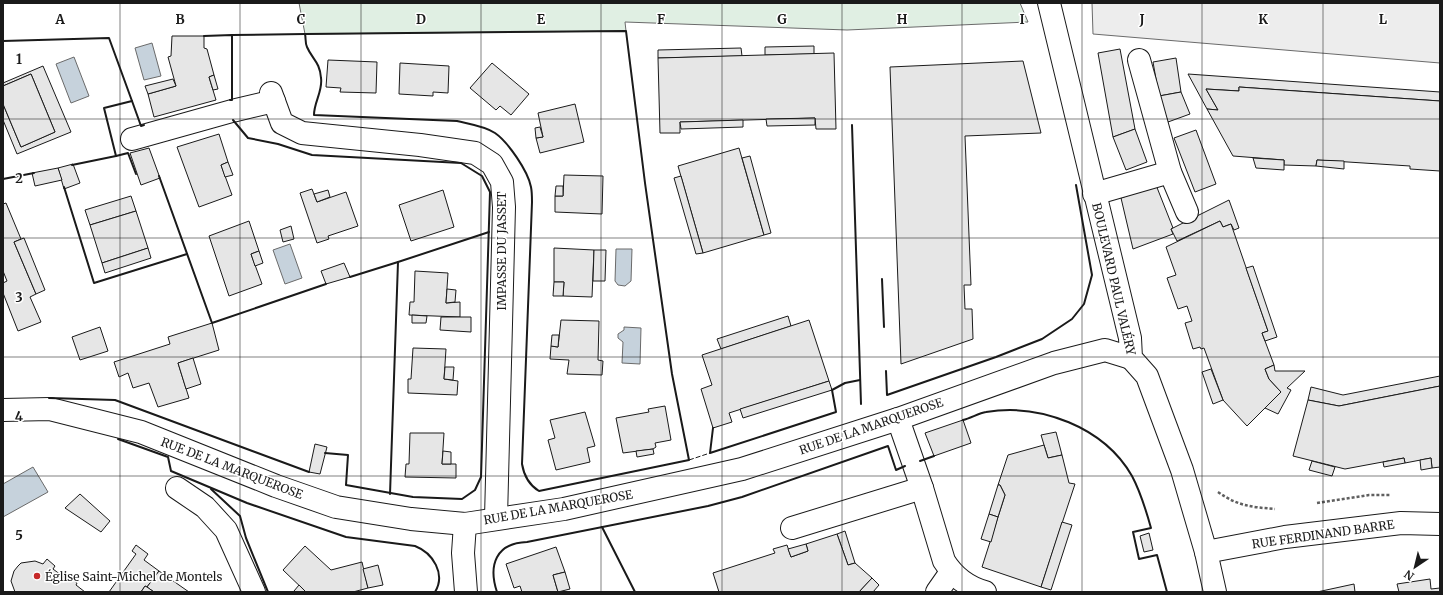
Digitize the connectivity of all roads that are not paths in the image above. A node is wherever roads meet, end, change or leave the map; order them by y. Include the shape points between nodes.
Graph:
1 (1049, 3) edge
2 (1139, 60) dead end
3 (132, 140) dead end
4 (1170, 172) junction
5 (1094, 194) junction
6 (1187, 212) dead end
7 (1131, 358) junction
8 (3, 410) edge
9 (898, 418) junction
10 (177, 488) dead end
11 (922, 488) junction
12 (496, 518) junction
13 (465, 524) junction
14 (1440, 524) edge
15 (792, 528) dead end
16 (1206, 552) junction
17 (951, 572) junction
18 (254, 592) edge
19 (466, 592) edge
20 (937, 592) edge
21 (985, 592) edge
22 (1215, 592) edge

1 - 5 street, BOULEVARD PAUL VALÉRY via 1065,62
2 - 4 street
3 - 12 street, IMPASSE DU JASSET via 273,97 282,123 302,133 475,153 492,164 502,182 504,207
4 - 5 street
4 - 6 street
5 - 7 street, BOULEVARD PAUL VALÉRY via 1130,338
7 - 9 street, RUE DE LA MARQUEROSE via 1105,350 1054,363
7 - 16 street, BOULEVARD PAUL VALÉRY via 1147,376 1182,470
8 - 13 street, RUE DE LA MARQUEROSE via 50,409 141,432 276,486 336,506 411,520
9 - 11 street
9 - 12 street, RUE DE LA MARQUEROSE via 742,469 690,482 564,509
10 - 18 street via 205,507 226,530
11 - 15 street
11 - 17 street via 944,561
12 - 13 street, RUE DE LA MARQUEROSE
13 - 19 street via 463,554
14 - 16 street, RUE FERDINAND BARRE via 1393,524 1285,537
16 - 22 street, BOULEVARD PAUL VALÉRY
17 - 20 street
17 - 21 street via 974,589

